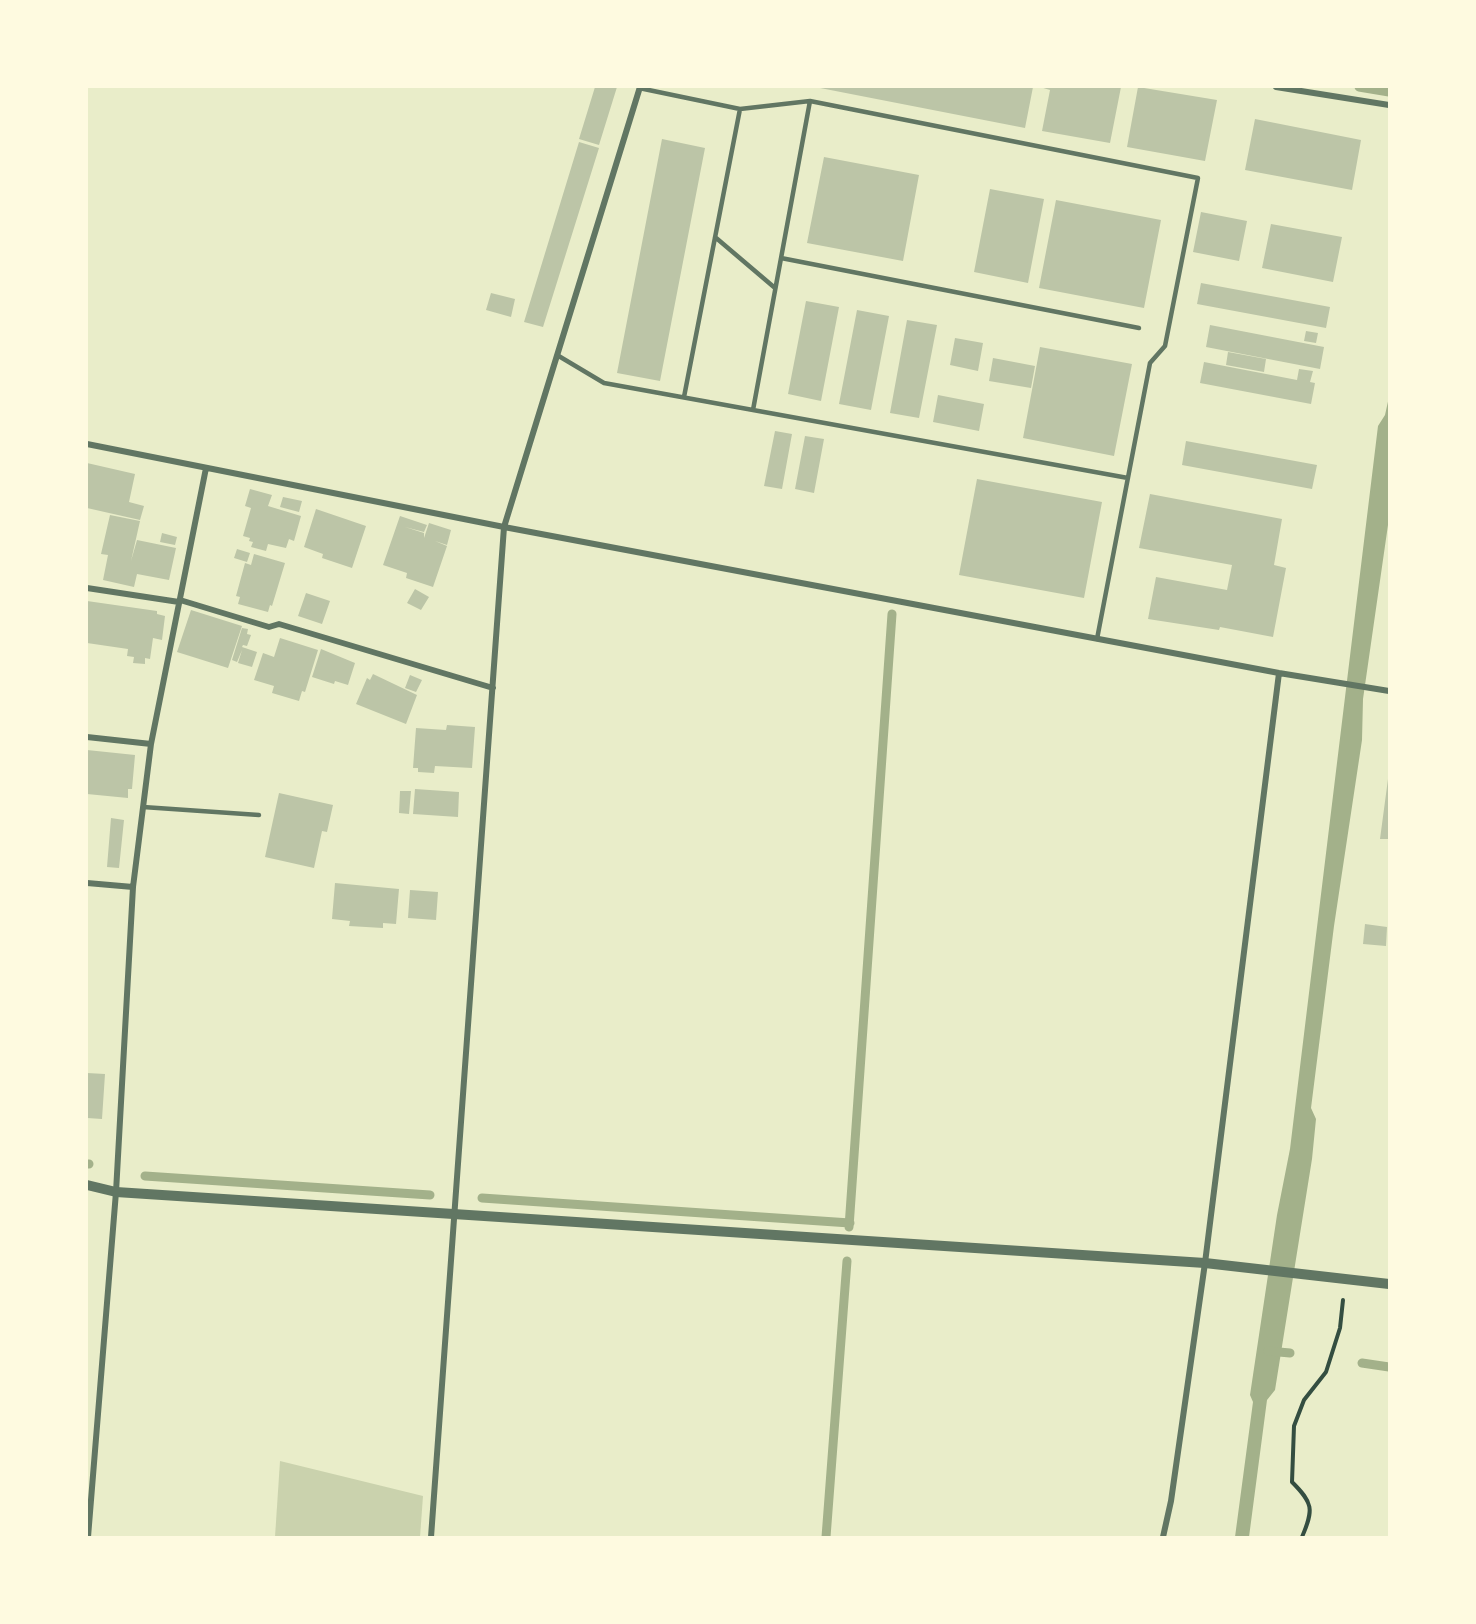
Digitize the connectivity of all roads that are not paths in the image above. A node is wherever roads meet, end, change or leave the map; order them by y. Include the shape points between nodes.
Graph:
1 (1276, 87) edge
2 (640, 88) edge
3 (810, 101) junction
4 (1389, 105) edge
5 (740, 109) junction
6 (716, 237) junction
7 (781, 258) junction
8 (775, 288) junction
9 (1139, 328) dead end
10 (557, 355) junction
11 (684, 397) junction
12 (753, 410) junction
13 (87, 444) edge
14 (206, 468) junction
15 (1128, 478) junction
16 (504, 527) junction
17 (87, 588) edge
18 (179, 601) junction
19 (1097, 639) junction
20 (1279, 673) junction
21 (493, 688) junction
22 (1389, 691) edge
23 (87, 737) edge
24 (151, 744) junction
25 (143, 807) junction
26 (259, 815) dead end
27 (87, 883) edge
28 (133, 887) junction
29 (87, 1185) edge
30 (116, 1192) junction
31 (455, 1214) junction
32 (1205, 1263) junction
33 (1389, 1284) edge
34 (88, 1537) edge
35 (431, 1537) edge
36 (1163, 1537) edge

1 - 4 street
2 - 5 lane
2 - 10 street
3 - 5 lane
3 - 7 lane
3 - 15 lane via 1198,178 1166,346 1150,363
5 - 6 lane
6 - 8 lane
6 - 11 lane
7 - 8 lane
7 - 9 lane
8 - 12 lane
10 - 11 lane via 604,383
10 - 16 street
11 - 12 lane
12 - 15 lane
13 - 14 street
14 - 16 street
14 - 18 street
15 - 19 lane
16 - 19 street
16 - 21 street
17 - 18 street
18 - 21 street via 269,627 279,624
18 - 24 street
19 - 20 street
20 - 22 street
20 - 32 street
21 - 31 street
23 - 24 street
24 - 25 street
25 - 26 lane
25 - 28 street
27 - 28 street
28 - 30 street
29 - 30 street
30 - 31 street
30 - 34 street
31 - 32 street
31 - 35 street
32 - 33 street
32 - 36 street

